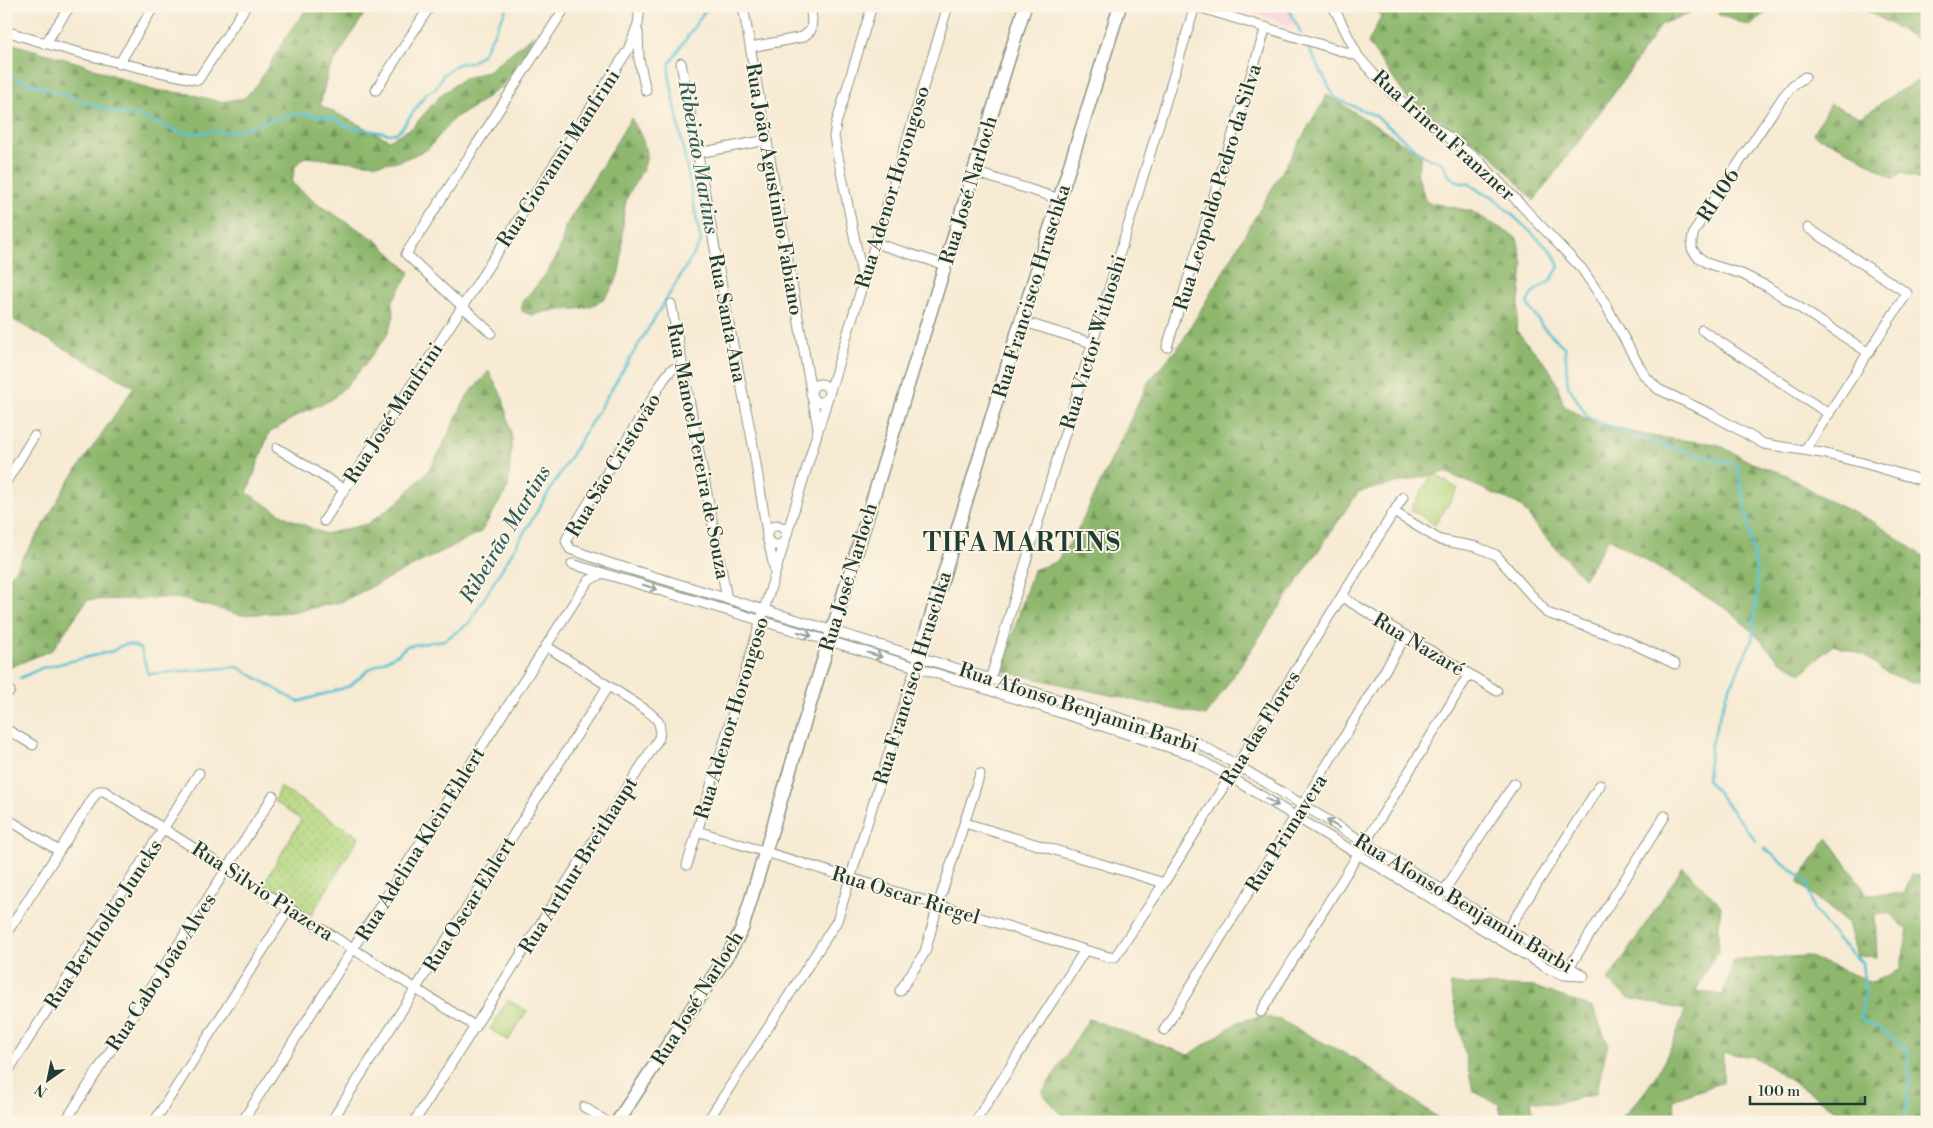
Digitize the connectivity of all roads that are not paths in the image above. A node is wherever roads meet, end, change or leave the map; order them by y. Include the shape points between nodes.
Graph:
1 (70, 6) edge
2 (154, 6) edge
3 (246, 6) edge
4 (430, 6) edge
5 (566, 6) edge
6 (640, 6) edge
7 (743, 6) edge
8 (810, 6) edge
9 (872, 6) edge
10 (948, 6) edge
11 (1026, 6) edge
12 (1120, 6) edge
13 (1195, 6) edge
14 (1333, 6) edge
15 (638, 24) junction
16 (1266, 27) junction
17 (6, 31) edge
18 (45, 44) junction
19 (751, 48) junction
20 (1358, 56) junction
21 (681, 63) dead end
22 (119, 64) junction
23 (1805, 77) dead end
24 (376, 90) dead end
25 (646, 91) dead end
26 (767, 140) junction
27 (698, 152) junction
28 (974, 172) junction
29 (1060, 199) junction
30 (1808, 228) dead end
31 (875, 243) junction
32 (945, 265) junction
33 (863, 283) junction
34 (671, 304) dead end
35 (462, 305) junction
36 (1021, 321) junction
37 (1702, 330) dead end
38 (491, 333) dead end
39 (1092, 344) junction
40 (1167, 347) dead end
41 (1869, 353) junction
42 (682, 365) junction
43 (836, 367) junction
44 (807, 371) junction
45 (821, 384) junction
46 (811, 392) junction
47 (828, 396) junction
48 (1829, 414) junction
49 (818, 432) junction
50 (34, 436) dead end
51 (276, 448) dead end
52 (1805, 450) junction
53 (6, 482) edge
54 (1927, 482) edge
55 (344, 489) junction
56 (1403, 497) dead end
57 (798, 501) junction
58 (1394, 512) junction
59 (324, 521) dead end
60 (771, 531) junction
61 (786, 538) junction
62 (567, 546) joint
63 (606, 562) junction
64 (572, 564) dead end
65 (775, 571) junction
66 (603, 573) junction
67 (1342, 597) junction
68 (727, 599) junction
69 (763, 610) junction
70 (760, 620) junction
71 (830, 636) junction
72 (1406, 636) junction
73 (546, 646) junction
74 (917, 662) junction
75 (1675, 664) dead end
76 (1469, 674) junction
77 (991, 678) junction
78 (608, 686) junction
79 (988, 690) junction
80 (1496, 691) dead end
81 (6, 729) edge
82 (33, 745) dead end
83 (1237, 765) junction
84 (199, 773) dead end
85 (980, 774) dead end
86 (1230, 777) junction
87 (1514, 784) dead end
88 (1600, 784) dead end
89 (273, 796) dead end
90 (1303, 806) junction
91 (1296, 816) junction
92 (1665, 816) dead end
93 (6, 818) edge
94 (965, 823) junction
95 (164, 828) junction
96 (697, 831) junction
97 (1366, 844) junction
98 (59, 851) junction
99 (765, 852) junction
100 (1359, 855) junction
101 (687, 865) dead end
102 (227, 868) junction
103 (851, 878) junction
104 (1164, 884) junction
105 (1444, 892) junction
106 (1437, 902) junction
107 (938, 905) junction
108 (290, 909) junction
109 (1507, 930) junction
110 (6, 934) edge
111 (1501, 940) junction
112 (354, 949) junction
113 (1085, 950) junction
114 (1115, 957) joint
115 (1566, 971) junction
116 (415, 988) junction
117 (900, 991) dead end
118 (1261, 1012) dead end
119 (476, 1027) junction
120 (1164, 1030) dead end
121 (6, 1074) edge
122 (584, 1107) dead end
123 (65, 1122) edge
124 (154, 1122) edge
125 (242, 1122) edge
126 (331, 1122) edge
127 (414, 1122) edge
128 (607, 1122) edge
129 (617, 1122) edge
130 (708, 1122) edge
131 (975, 1122) edge

1 - 18 street
2 - 22 street
3 - 22 street via 198,80
4 - 24 street
5 - 35 street via 406,254
6 - 15 street, Rua Giovanni Manfrini
7 - 19 street, Rua João Agustinho Fabiano
8 - 19 street via 811,30 803,37
9 - 33 street via 834,137
10 - 31 street, Rua Adenor Horongoso
11 - 28 main road, Rua José Narloch
12 - 29 main road, Rua Francisco Hruschka
13 - 16 street
13 - 39 street, Rua Victor Withoshi
14 - 20 street, Rua Irineu Franzner
15 - 25 street via 639,59
15 - 35 street, Rua Giovanni Manfrini via 618,66
16 - 20 street
16 - 40 street, Rua Leopoldo Pedro da Silva
17 - 18 street
18 - 22 street
19 - 26 street, Rua João Agustinho Fabiano
20 - 52 street, Rua Irineu Franzner via 1395,96 1480,162 1582,269 1650,383 1764,444
21 - 27 street, Rua Santa Ana
23 - 41 street, RI 106 via 1783,97 1706,212 1692,240 1692,249 1709,264 1742,274 1768,288
26 - 27 street
26 - 44 street, Rua João Agustinho Fabiano
27 - 60 street, Rua Santa Ana via 763,514
28 - 29 street
28 - 32 main road, Rua José Narloch
29 - 36 main road, Rua Francisco Hruschka
30 - 41 street via 1907,294
31 - 32 street
31 - 33 street, Rua Adenor Horongoso
32 - 71 main road, Rua José Narloch
33 - 43 street, Rua Adenor Horongoso
34 - 42 street, Rua Manoel Pereira de Souza
35 - 38 street
35 - 55 street, Rua José Manfrini
36 - 39 street
36 - 74 main road, Rua Francisco Hruschka
37 - 48 street
39 - 77 street, Rua Victor Withoshi
41 - 48 street
42 - 62 street, Rua São Cristovão via 664,379 567,538
42 - 68 street, Rua Manoel Pereira de Souza
43 - 45 street, Rua Adenor Horongoso
43 - 47 street, Rua Adenor Horongoso
44 - 45 street
44 - 46 street, Rua João Agustinho Fabiano
45 - 46 street
45 - 47 street via 828,389
46 - 47 street via 818,402
46 - 49 street, Rua Adenor Horongoso
47 - 49 street, Rua Adenor Horongoso
48 - 52 street
49 - 57 street, Rua Adenor Horongoso
50 - 53 street
51 - 55 street
52 - 54 street, Rua Irineu Franzner
55 - 59 street, Rua José Manfrini
56 - 58 street, Rua das Flores
57 - 60 street, Rua Adenor Horongoso
57 - 61 street, Rua Adenor Horongoso
58 - 67 street, Rua das Flores
58 - 75 street via 1440,540 1477,547 1496,555 1547,613 1625,640
60 - 61 street, Rua Santa Ana via 785,529
60 - 61 street via 776,546
60 - 65 street, Rua Adenor Horongoso
61 - 65 street, Rua Adenor Horongoso
62 - 63 street, Rua Afonso Benjamin Barbi
63 - 66 street
63 - 68 street, Rua Afonso Benjamin Barbi
64 - 66 street, Rua Afonso Benjamin Barbi
65 - 69 street, Rua Adenor Horongoso
66 -> 70 street, Rua Afonso Benjamin Barbi
66 - 73 street, Rua Adelina Klein Ehlert via 588,580
67 - 72 street, Rua Nazaré
67 - 83 street, Rua das Flores
68 - 69 street, Rua Afonso Benjamin Barbi
69 - 70 street, Rua Adenor Horongoso
69 - 71 street, Rua Afonso Benjamin Barbi
70 -> 71 street, Rua Afonso Benjamin Barbi
70 - 96 street, Rua Adenor Horongoso
71 - 74 street, Rua Afonso Benjamin Barbi
71 - 99 main road, Rua José Narloch
72 - 76 street, Rua Nazaré
72 - 90 street, Rua Primavera
73 - 78 street, Rua Arthur Breithaupt
73 - 112 street, Rua Adelina Klein Ehlert
74 - 77 street, Rua Afonso Benjamin Barbi
74 - 79 street, Rua Afonso Benjamin Barbi
74 - 103 street, Rua Francisco Hruschka
76 - 80 street, Rua Nazaré
76 - 97 street
77 - 79 street, Rua Victor Withoshi
77 - 83 street, Rua Afonso Benjamin Barbi via 1196,742
78 - 116 street, Rua Oscar Ehlert
78 - 119 street, Rua Arthur Breithaupt via 658,720 659,738
79 - 86 street, Rua Afonso Benjamin Barbi via 1175,748
81 - 82 street
83 - 86 street, Rua das Flores
83 - 90 street, Rua Afonso Benjamin Barbi
84 - 95 street, Rua Bertholdo Juncks
85 - 94 street
86 -> 91 street, Rua Afonso Benjamin Barbi
86 - 104 street, Rua das Flores
87 - 105 street
88 - 109 street
89 - 102 street, Rua Cabo João Alves
90 - 91 street, Rua Primavera
97 -> 90 street, Rua Afonso Benjamin Barbi
91 - 100 street, Rua Afonso Benjamin Barbi
91 - 120 street, Rua Primavera
92 - 115 street
93 - 98 street
94 - 104 street
94 - 107 street
95 - 98 street, Rua Silvio Piazera via 110,794 99,791
95 - 102 street, Rua Silvio Piazera
95 - 121 street, Rua Bertholdo Juncks
96 - 99 street, Rua Oscar Riegel
96 - 101 street, Rua Adenor Horongoso
97 - 100 street
97 - 105 street, Rua Afonso Benjamin Barbi
98 - 110 street
99 - 103 street, Rua Oscar Riegel
99 - 129 main road, Rua José Narloch via 736,942
100 - 106 street, Rua Afonso Benjamin Barbi
100 - 118 street
102 - 108 street, Rua Silvio Piazera
102 - 123 street, Rua Cabo João Alves
103 - 107 street, Rua Oscar Riegel
103 - 130 street, Rua Francisco Hruschka via 838,921
104 - 114 street, Rua das Flores
105 - 106 street
105 - 109 street, Rua Afonso Benjamin Barbi
106 - 111 street, Rua Afonso Benjamin Barbi
107 - 113 street, Rua Oscar Riegel
107 - 117 street via 925,952
108 - 112 street, Rua Silvio Piazera
108 - 124 street
109 - 111 street
109 - 115 street, Rua Afonso Benjamin Barbi
111 - 115 street, Rua Afonso Benjamin Barbi via 1547,968
112 - 116 street, Rua Silvio Piazera
112 - 125 street, Rua Adelina Klein Ehlert
113 - 114 street, Rua Oscar Riegel
113 - 131 street
116 - 119 street, Rua Silvio Piazera
116 - 126 street, Rua Oscar Ehlert
119 - 127 street, Rua Arthur Breithaupt
122 - 128 street

